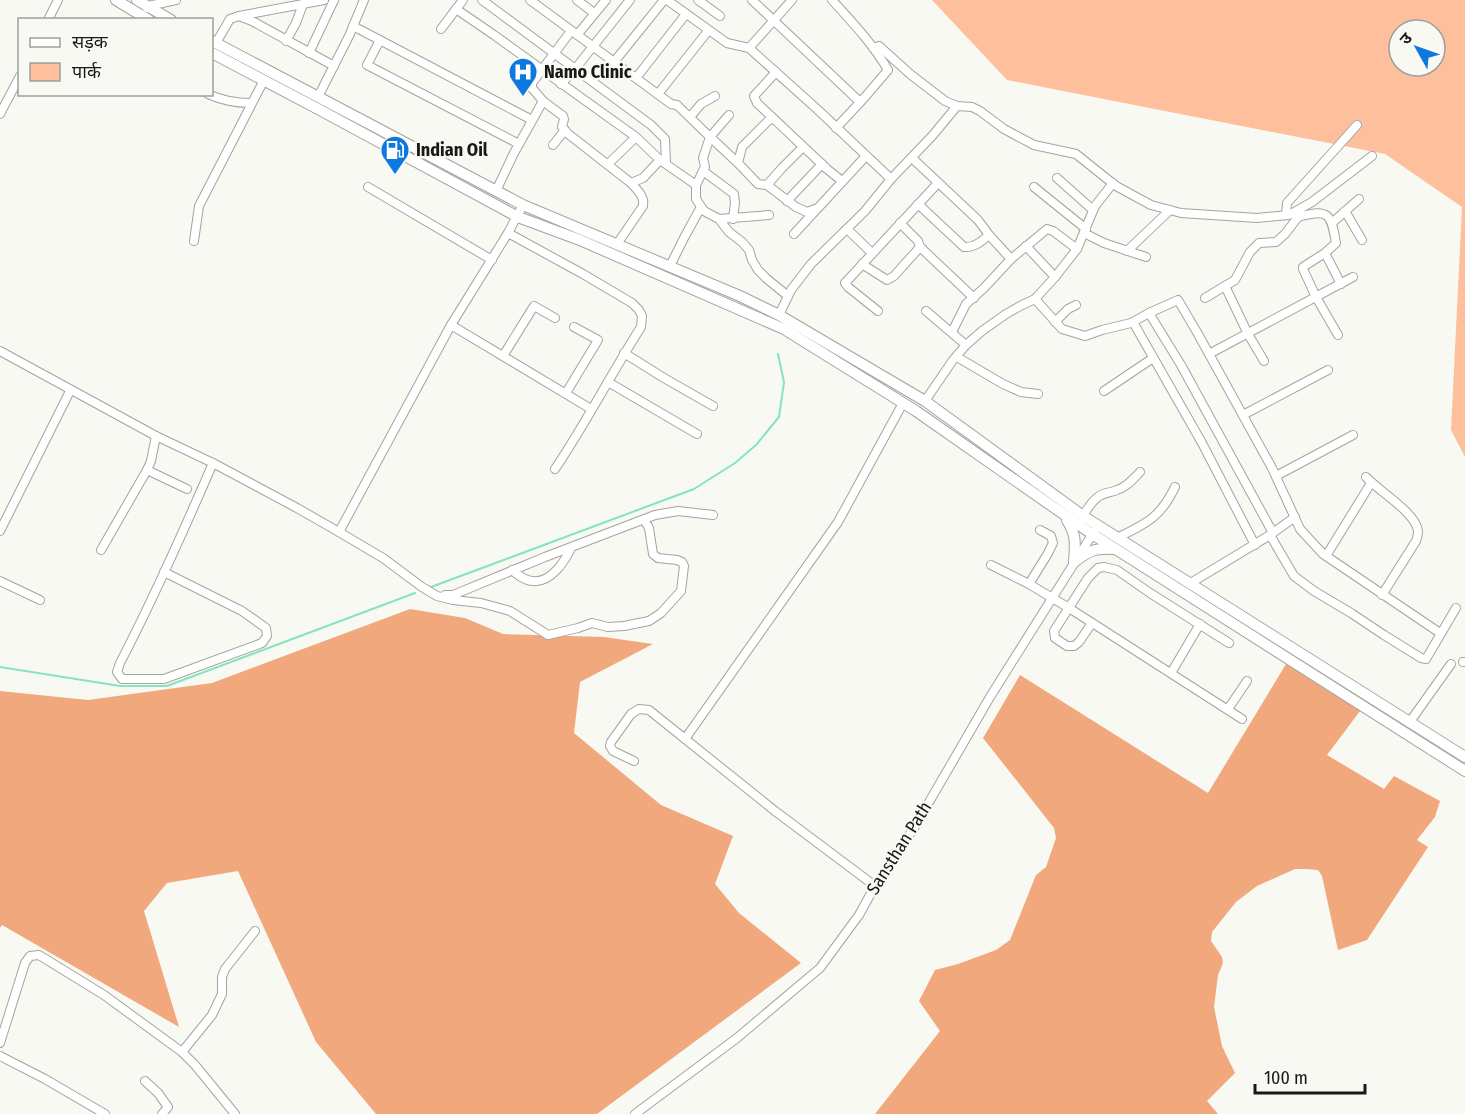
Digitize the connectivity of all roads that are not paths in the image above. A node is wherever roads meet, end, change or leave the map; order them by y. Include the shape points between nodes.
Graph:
1 (58, 0) edge
2 (116, 0) edge
3 (137, 0) edge
4 (176, 0) edge
5 (324, 0) edge
6 (334, 0) edge
7 (364, 0) edge
8 (463, 0) edge
9 (482, 0) edge
10 (530, 0) edge
11 (577, 0) edge
12 (606, 0) edge
13 (630, 0) edge
14 (666, 0) edge
15 (698, 0) edge
16 (752, 0) edge
17 (792, 0) edge
18 (832, 0) edge
19 (303, 4) junction
20 (456, 9) junction
21 (594, 13) junction
22 (146, 14) edge
23 (686, 14) junction
24 (239, 16) junction
25 (720, 16) dead end
26 (50, 18) edge
27 (163, 18) edge
28 (774, 20) junction
29 (353, 26) junction
30 (441, 29) dead end
31 (708, 30) junction
32 (574, 33) junction
33 (380, 40) junction
34 (286, 41) junction
35 (213, 46) edge
36 (593, 47) junction
37 (749, 48) junction
38 (873, 48) junction
39 (309, 53) junction
40 (554, 53) junction
41 (614, 62) junction
42 (334, 66) junction
43 (541, 69) junction
44 (575, 69) junction
45 (776, 72) junction
46 (636, 78) junction
47 (18, 80) edge
48 (264, 80) junction
49 (561, 84) junction
50 (658, 94) junction
51 (213, 96) edge
52 (715, 96) dead end
53 (318, 97) junction
54 (543, 101) junction
55 (860, 102) junction
56 (251, 103) junction
57 (957, 106) junction
58 (0, 114) edge
59 (729, 115) dead end
60 (690, 117) junction
61 (772, 117) junction
62 (532, 120) junction
63 (1356, 125) dead end
64 (836, 128) junction
65 (565, 130) junction
66 (636, 137) junction
67 (710, 137) junction
68 (519, 144) junction
69 (553, 145) dead end
70 (803, 147) junction
71 (866, 156) junction
72 (1372, 156) dead end
73 (912, 158) junction
74 (663, 161) junction
75 (738, 163) junction
76 (608, 164) junction
77 (822, 164) junction
78 (702, 171) junction
79 (1057, 178) dead end
80 (891, 179) junction
81 (842, 181) junction
82 (631, 183) junction
83 (938, 183) junction
84 (1113, 183) junction
85 (696, 185) junction
86 (767, 185) junction
87 (368, 187) dead end
88 (1034, 187) dead end
89 (496, 191) junction
90 (1359, 199) dead end
91 (787, 201) junction
92 (918, 204) junction
93 (523, 205) junction
94 (701, 207) junction
95 (818, 208) junction
96 (1093, 210) junction
97 (1170, 210) junction
98 (1345, 211) junction
99 (769, 215) dead end
100 (1293, 215) junction
101 (518, 217) junction
102 (719, 219) junction
103 (733, 219) junction
104 (1333, 222) junction
105 (900, 223) junction
106 (846, 229) junction
107 (1085, 231) junction
108 (508, 233) junction
109 (794, 234) dead end
110 (989, 235) junction
111 (1362, 240) dead end
112 (194, 241) dead end
113 (617, 244) junction
114 (1026, 246) junction
115 (920, 247) junction
116 (1077, 249) junction
117 (1128, 251) junction
118 (872, 253) junction
119 (1325, 254) junction
120 (1146, 257) dead end
121 (1011, 259) junction
122 (492, 260) junction
123 (862, 264) junction
124 (670, 266) junction
125 (1055, 277) junction
126 (1353, 277) dead end
127 (1341, 284) junction
128 (1225, 286) junction
129 (788, 296) junction
130 (1316, 297) junction
131 (974, 298) junction
132 (1205, 298) dead end
133 (1035, 299) junction
134 (1076, 305) dead end
135 (878, 311) dead end
136 (926, 311) dead end
137 (1149, 313) junction
138 (779, 315) junction
139 (555, 318) dead end
140 (1055, 322) junction
141 (1133, 322) junction
142 (451, 326) junction
143 (574, 327) dead end
144 (952, 332) junction
145 (1248, 334) junction
146 (1338, 335) dead end
147 (966, 345) junction
148 (0, 351) edge
149 (624, 353) junction
150 (1209, 354) junction
151 (503, 356) junction
152 (957, 357) junction
153 (1153, 358) junction
154 (1264, 361) dead end
155 (1328, 370) dead end
156 (608, 382) junction
157 (70, 390) junction
158 (1104, 391) dead end
159 (566, 393) junction
160 (1038, 394) dead end
161 (925, 401) junction
162 (903, 403) junction
163 (713, 406) dead end
164 (591, 409) junction
165 (1242, 415) junction
166 (697, 434) dead end
167 (1353, 435) dead end
168 (156, 436) junction
169 (213, 463) junction
170 (555, 469) dead end
171 (147, 470) junction
172 (1140, 472) dead end
173 (1276, 476) junction
174 (1175, 487) dead end
175 (187, 489) dead end
176 (713, 515) dead end
177 (1064, 516) junction
178 (1083, 516) junction
179 (1295, 517) junction
180 (644, 519) junction
181 (1040, 530) dead end
182 (1095, 530) junction
183 (0, 531) edge
184 (339, 532) junction
185 (1272, 534) junction
186 (1116, 543) junction
187 (1255, 545) junction
188 (571, 548) junction
189 (101, 550) dead end
190 (1326, 556) junction
191 (1074, 562) junction
192 (991, 565) dead end
193 (512, 570) junction
194 (164, 572) junction
195 (0, 580) edge
196 (1029, 584) junction
197 (1189, 584) junction
198 (1382, 595) junction
199 (437, 596) junction
200 (1053, 598) junction
201 (40, 600) dead end
202 (1069, 608) junction
203 (1456, 608) dead end
204 (1092, 623) junction
205 (1200, 624) junction
206 (1440, 633) junction
207 (1230, 643) dead end
208 (1451, 664) dead end
209 (1171, 673) junction
210 (1247, 681) dead end
211 (1228, 710) junction
212 (1242, 719) dead end
213 (1409, 723) junction
214 (685, 739) junction
215 (1465, 757) edge
216 (634, 761) dead end
217 (1465, 771) edge
218 (875, 886) junction
219 (255, 931) dead end
220 (0, 1043) edge
221 (182, 1052) junction
222 (0, 1056) edge
223 (145, 1081) dead end
224 (105, 1114) edge
225 (162, 1114) edge
226 (235, 1114) edge
227 (635, 1114) edge

1 - 26 street
2 - 22 main road
3 - 22 main road
4 - 22 street
5 - 19 street
6 - 39 street
7 - 29 street
8 - 20 street
9 - 40 street
10 - 32 street
11 - 21 street
12 - 21 street
13 - 36 street
14 - 23 street
14 - 41 street
15 - 25 street
16 - 28 street
17 - 28 street
18 - 38 street
19 - 24 street
19 - 34 street
20 - 30 street
20 - 43 street
21 - 32 street
22 - 27 main road
23 - 31 street
23 - 46 street
24 - 34 street
24 - 35 street via 230,19
28 - 37 street
28 - 55 street
29 - 33 street
29 - 42 street
31 - 37 street via 727,44
31 - 50 street
32 - 36 street
32 - 40 street
33 - 62 street
33 - 68 street via 368,65
34 - 39 street
35 - 48 main road
35 - 53 main road
36 - 41 street
36 - 44 street
37 - 45 street
38 - 55 street via 888,70
38 - 57 street via 879,46 925,86
39 - 42 street
40 - 43 street
40 - 44 street
41 - 46 street
42 - 53 street
43 - 49 street
43 - 54 street via 532,88
44 - 49 street
44 - 74 street via 651,125 665,140
45 - 61 street via 754,96
45 - 64 street
46 - 50 street
47 - 58 street
48 - 56 street
48 - 101 main road
49 - 66 street
50 - 60 street
51 - 56 street
52 - 60 street
53 - 89 main road
54 - 62 street
54 - 65 street via 563,116
55 - 64 street
56 - 112 street via 199,206
57 - 73 street
57 - 84 street via 980,111 1034,145 1076,154
59 - 67 street
60 - 67 street
61 - 70 street
61 - 75 street via 742,147
62 - 68 street
63 - 100 street via 1287,203
64 - 71 street
65 - 69 street
65 - 76 street
66 - 74 street
66 - 76 street
67 - 75 street
67 - 78 street
68 - 89 street
70 - 77 street
70 - 86 street
71 - 80 street
71 - 81 street
72 - 100 street
73 - 80 street
73 - 83 street
74 - 82 street
74 - 85 street
75 - 86 street via 758,184
76 - 82 street
77 - 81 street
77 - 91 street
78 - 85 street
78 - 103 street via 734,194
79 - 96 street
80 - 106 street
81 - 95 street
82 - 113 street via 642,196 643,207
83 - 92 street
83 - 110 street
84 - 96 street
84 - 97 street via 1151,205
85 - 94 street via 696,199
86 - 91 street
87 - 122 street
88 - 107 street
89 - 93 main road
90 - 98 street
91 - 95 street via 807,212
92 - 105 street
92 - 110 street via 964,248
93 - 101 street
93 - 113 main road
94 - 102 street
94 - 124 street
95 - 109 street
96 - 107 street
97 - 100 street via 1257,218
97 - 117 street
98 - 104 street
98 - 111 street
99 - 103 street
100 - 104 street via 1315,212
100 - 128 street via 1285,234 1275,242 1259,243 1235,280
101 - 108 street
101 - 162 main road via 784,329
102 - 103 street
102 - 129 street via 749,250 758,270
104 - 119 street via 1336,243
105 - 115 street
105 - 118 street
106 - 118 street
106 - 129 street via 811,264
107 - 116 street
107 - 117 street
108 - 122 street
108 - 149 street via 583,273 639,310 641,327
110 - 121 street
113 - 124 main road
114 - 116 street via 1047,229
114 - 121 street
114 - 125 street
115 - 123 street via 887,280
115 - 131 street
116 - 125 street
117 - 120 street
118 - 123 street
119 - 127 street
119 - 130 street via 1303,267
121 - 131 street
122 - 142 street
123 - 135 street via 845,283
124 - 138 main road
125 - 133 street
126 - 127 street
127 - 130 street
128 - 132 street
128 - 145 street
129 - 138 street
130 - 145 street
130 - 146 street
131 - 144 street via 966,304
133 - 140 street
133 - 147 street via 1006,314
134 - 140 street
136 - 144 street
137 - 141 street
137 - 150 street via 1178,300
137 - 185 street
138 - 161 main road
139 - 151 street via 534,306
140 - 141 street via 1062,329 1085,336
141 - 153 street
142 - 151 street
142 - 184 street
143 - 159 street via 598,340
144 - 147 street
145 - 150 street
145 - 154 street
147 - 152 street
148 - 157 street
149 - 156 street
149 - 163 street
150 - 165 street
151 - 159 street
152 - 160 street via 1012,388
152 - 161 street
153 - 158 street
153 - 187 street
155 - 165 street
156 - 164 street
156 - 166 street
157 - 168 street
157 - 183 street
159 - 164 street
161 - 178 main road
162 - 177 main road
162 - 214 street via 838,522
164 - 170 street
165 - 173 street
167 - 173 street
168 - 169 street
168 - 171 street
169 - 184 street
169 - 194 street
171 - 175 street
171 - 189 street
172 - 178 street via 1116,491 1097,497
173 - 179 street
174 - 186 street via 1155,517
176 - 180 street via 678,511
177 - 182 main road
177 - 191 main road via 1076,540
178 - 182 main road
179 - 185 street
179 - 190 street via 1300,529
180 - 188 street
180 - 199 street via 653,554 682,562 685,570 681,591 649,621 608,627 592,623 548,635 510,611
181 - 196 street via 1053,543
182 - 186 main road
182 - 191 street, Sansthan Path
184 - 199 street
185 - 187 street
185 - 206 street via 1294,576 1421,658 1426,659
186 - 191 main road
186 - 197 main road
186 - 217 main road
187 - 197 street
188 - 193 street
188 - 193 street via 560,567 541,581 533,582
190 - 198 street
190 - 198 street via 1369,480 1404,510 1418,528 1416,541
191 - 200 street, Sansthan Path
192 - 196 street
193 - 199 street via 453,595
194 - 194 street via 242,611 266,628 267,636 262,643 164,679 122,679 117,672 120,663
195 - 201 street
196 - 200 street
197 - 213 main road
198 - 206 street
200 - 202 street
200 - 218 street, Sansthan Path
202 - 204 street
202 - 204 street via 1054,631 1060,642 1074,646
202 - 205 street via 1088,578 1104,567 1117,570
203 - 206 street
204 - 209 street
205 - 207 street
205 - 209 street
208 - 213 street
209 - 211 street
210 - 211 street
211 - 212 street
213 - 215 main road
214 - 216 street via 649,710 639,709 631,714 610,746
214 - 218 street
218 - 227 street, Sansthan Path via 820,968 737,1038
219 - 221 street via 225,969 222,994 212,1015
220 - 221 street via 25,963 30,956 39,955 104,995
221 - 226 street
222 - 224 street
223 - 225 street via 168,1107

